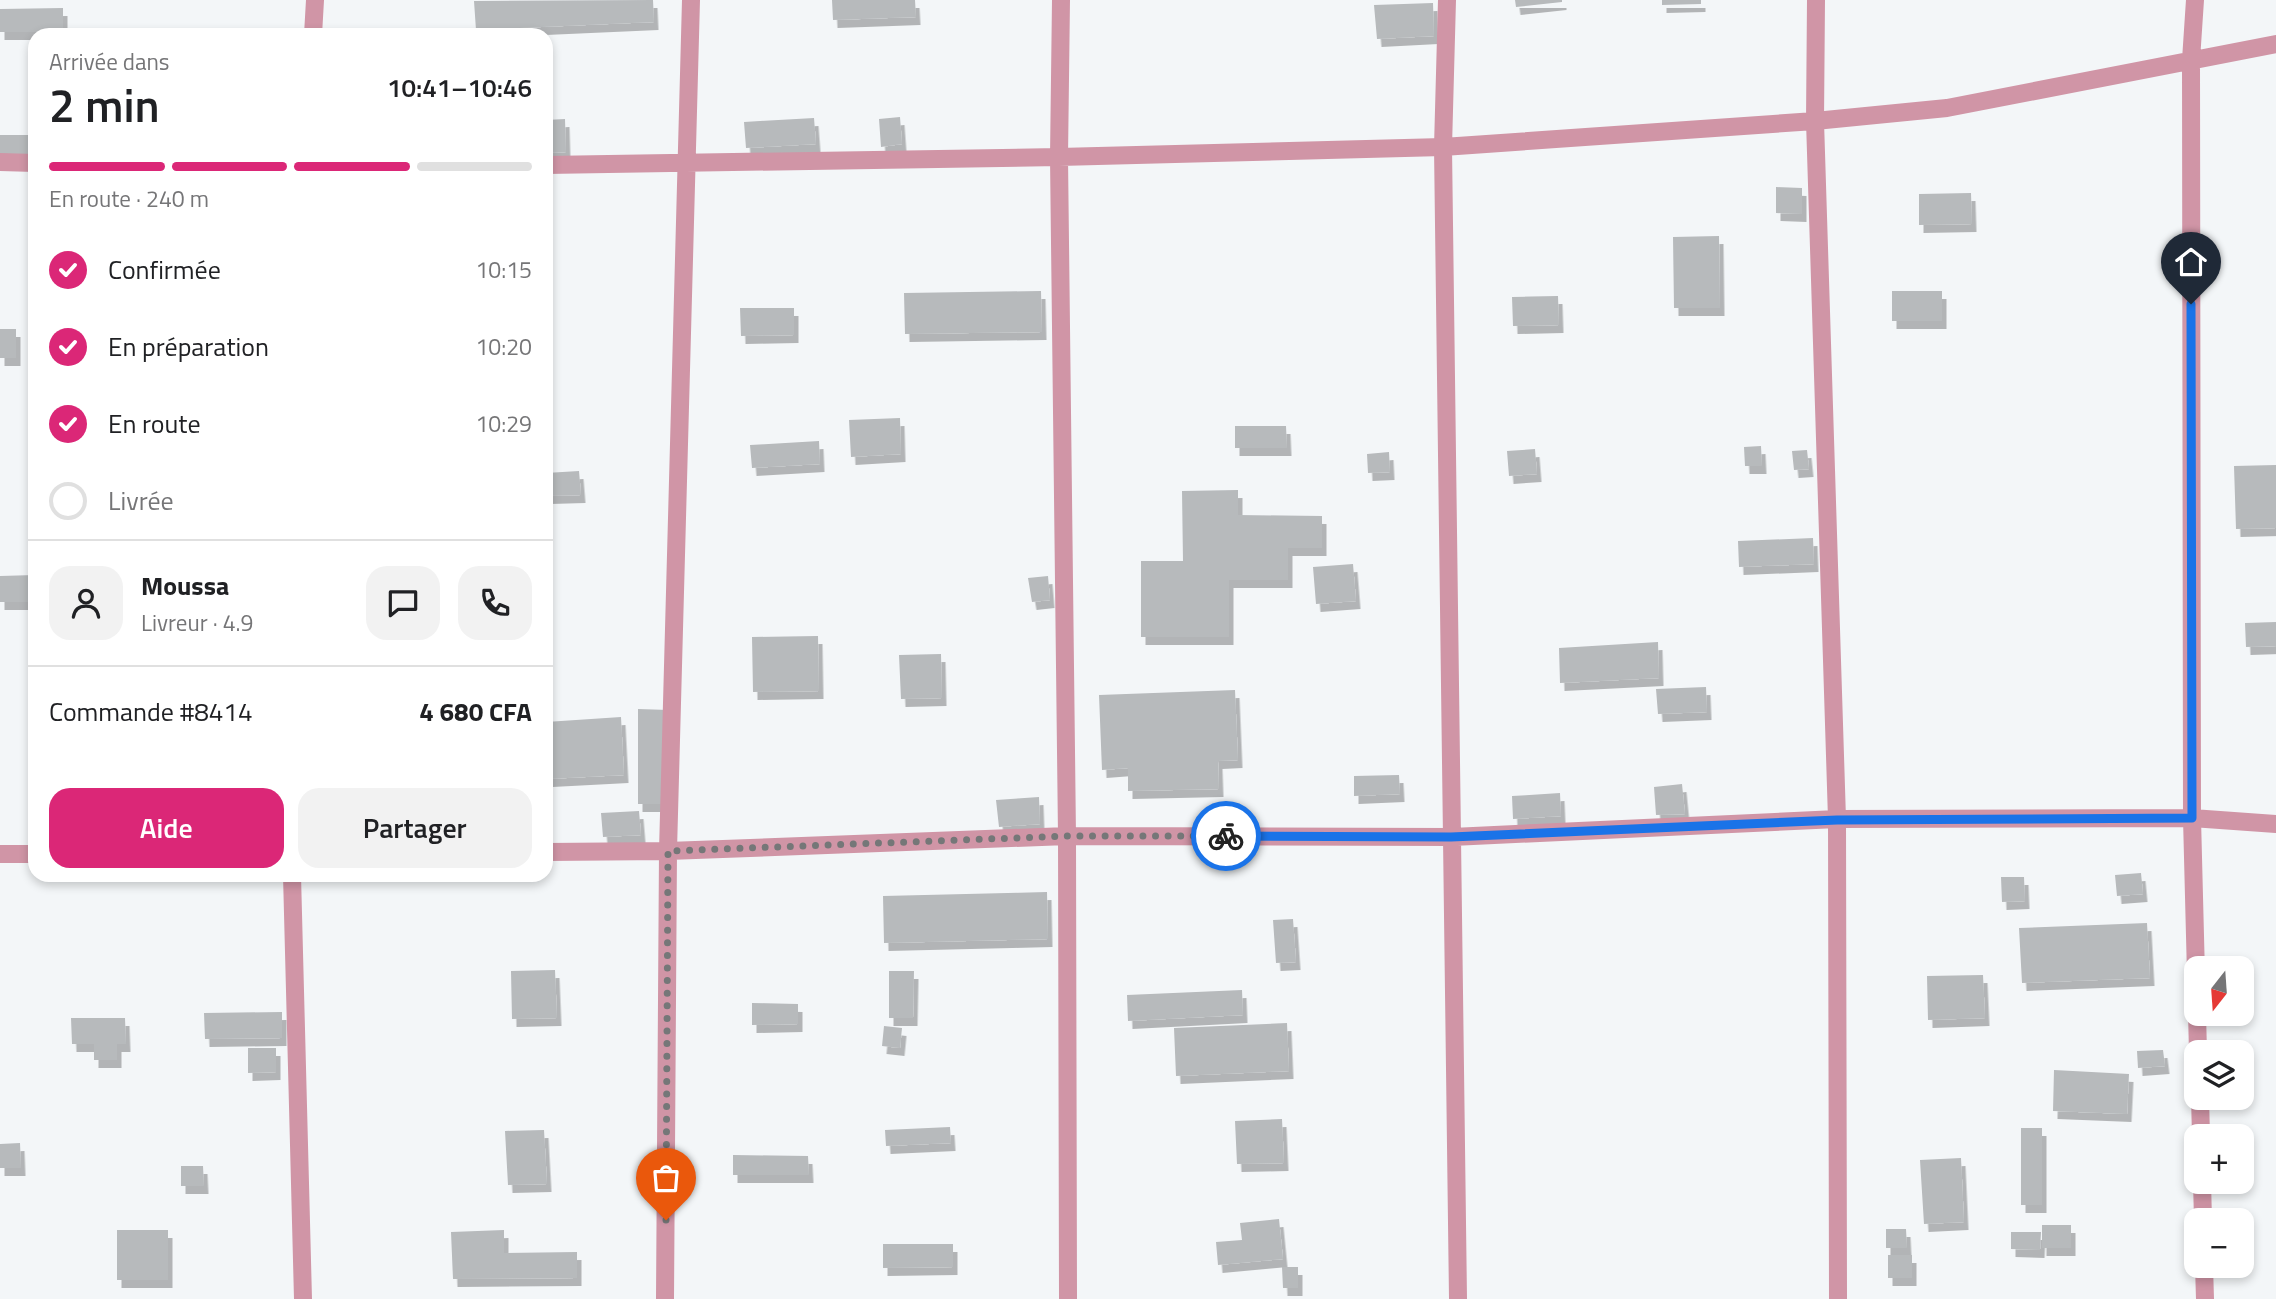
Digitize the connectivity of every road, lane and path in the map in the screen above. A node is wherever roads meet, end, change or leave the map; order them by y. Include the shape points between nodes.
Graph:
1 (315, 0) edge
2 (691, 0) edge
3 (1061, 0) edge
4 (1447, 0) edge
5 (1816, 0) edge
6 (2195, 0) edge
7 (313, 28) edge
8 (2276, 44) edge
9 (2190, 60) junction
10 (1815, 121) junction
11 (1443, 147) junction
12 (1059, 157) junction
13 (0, 162) edge
14 (686, 162) junction
15 (28, 163) edge
16 (553, 165) edge
17 (2192, 818) junction
18 (1837, 820) junction
19 (2276, 824) edge
20 (1068, 836) junction
21 (1451, 837) junction
22 (668, 851) junction
23 (553, 852) edge
24 (0, 854) edge
25 (28, 854) edge
26 (292, 882) edge
27 (2196, 956) edge
28 (2204, 1278) edge
29 (303, 1299) edge
30 (666, 1299) edge
31 (1068, 1299) edge
32 (1458, 1299) edge
33 (1838, 1299) edge
34 (2205, 1299) edge

1 - 7 street
2 - 14 street
3 - 12 street
4 - 11 street
5 - 10 street
6 - 9 street
8 - 9 street
9 - 10 street via 1947,108
9 - 17 street
10 - 11 street
10 - 18 street
11 - 12 street
11 - 21 street
12 - 14 street
12 - 20 street
13 - 15 street
14 - 16 street
14 - 22 street
17 - 18 street
17 - 19 street
17 - 27 street
18 - 21 street
18 - 33 street
20 - 21 street
20 - 22 street
20 - 31 street
21 - 32 street
22 - 23 street
22 - 30 street
24 - 25 street
26 - 29 street
28 - 34 street

